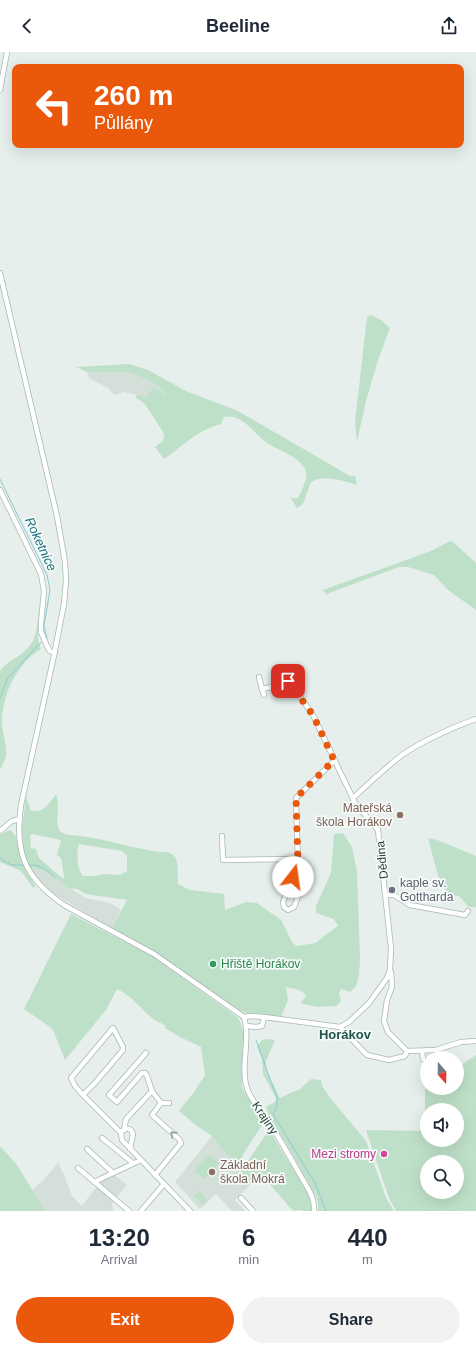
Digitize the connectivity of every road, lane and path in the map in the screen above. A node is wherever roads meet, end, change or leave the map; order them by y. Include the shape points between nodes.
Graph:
1 (7, 52) edge
2 (0, 87) edge
3 (0, 273) edge
4 (0, 490) edge
5 (55, 653) junction
6 (259, 677) dead end
7 (262, 689) junction
8 (264, 695) dead end
9 (476, 719) edge
10 (334, 760) junction
11 (353, 798) junction
12 (20, 819) junction
13 (0, 831) edge
14 (222, 836) dead end
15 (298, 859) junction
16 (298, 864) junction
17 (386, 895) junction
18 (468, 911) dead end
19 (390, 970) junction
20 (264, 1017) junction
21 (244, 1018) junction
22 (247, 1026) junction
23 (340, 1027) junction
24 (476, 1041) edge
25 (420, 1051) edge
26 (422, 1051) edge
27 (407, 1052) junction
28 (146, 1053) dead end
29 (136, 1064) junction
30 (142, 1073) junction
31 (152, 1091) junction
32 (83, 1095) junction
33 (161, 1102) junction
34 (169, 1103) dead end
35 (122, 1132) junction
36 (102, 1138) dead end
37 (87, 1149) dead end
38 (130, 1149) junction
39 (141, 1160) junction
40 (133, 1163) junction
41 (78, 1168) dead end
42 (113, 1173) junction
43 (155, 1175) junction
44 (94, 1182) junction
45 (164, 1184) junction
46 (241, 1198) dead end
47 (130, 1211) edge
48 (141, 1211) edge
49 (190, 1211) edge
50 (253, 1211) edge
51 (314, 1211) edge

1 - 2 street
3 - 5 street via 63,547 66,586
4 - 5 street via 43,578 41,626 45,644
5 - 12 street via 23,794
6 - 7 street
7 - 8 street
7 - 10 street, Dědina via 289,682 313,715
9 - 11 street via 412,749
10 - 11 street, Dědina
10 - 15 street via 296,798
11 - 17 street, Dědina via 378,830
12 - 13 street via 12,820
12 - 21 street via 20,842 26,866 41,887 64,905 154,954
14 - 15 street via 223,860
15 - 16 street
16 - 16 street via 283,902 286,909 290,910 294,907 308,872 304,866
17 - 18 street via 394,895 410,905 465,914
17 - 19 street, Dědina via 391,948
19 - 23 street, Dědina via 369,1003
19 - 27 street via 392,987 384,1021 388,1032
20 - 21 street
20 - 22 street via 262,1026
20 - 23 street
21 - 22 street, Krajiny
22 - 51 street, Krajiny via 247,1087 312,1196
23 - 27 street via 367,1055 389,1060 405,1056
24 - 26 street
25 - 27 street
28 - 29 street
29 - 30 street
29 - 30 street via 109,1095 117,1102
30 - 31 street via 147,1076
31 - 33 street
31 - 35 street via 126,1119
32 - 32 street via 123,1050 113,1028 71,1078
32 - 35 street
33 - 34 street
43 -> 33 street via 181,1143 152,1115
35 - 38 street via 121,1138
35 - 38 street via 129,1128 132,1132
36 - 40 street
37 - 42 street
38 - 39 street
39 - 40 street
39 - 43 street
40 - 42 street
41 - 44 street
42 - 44 street
43 - 45 street
44 - 47 street
45 - 48 street
45 - 49 street
46 - 50 street

